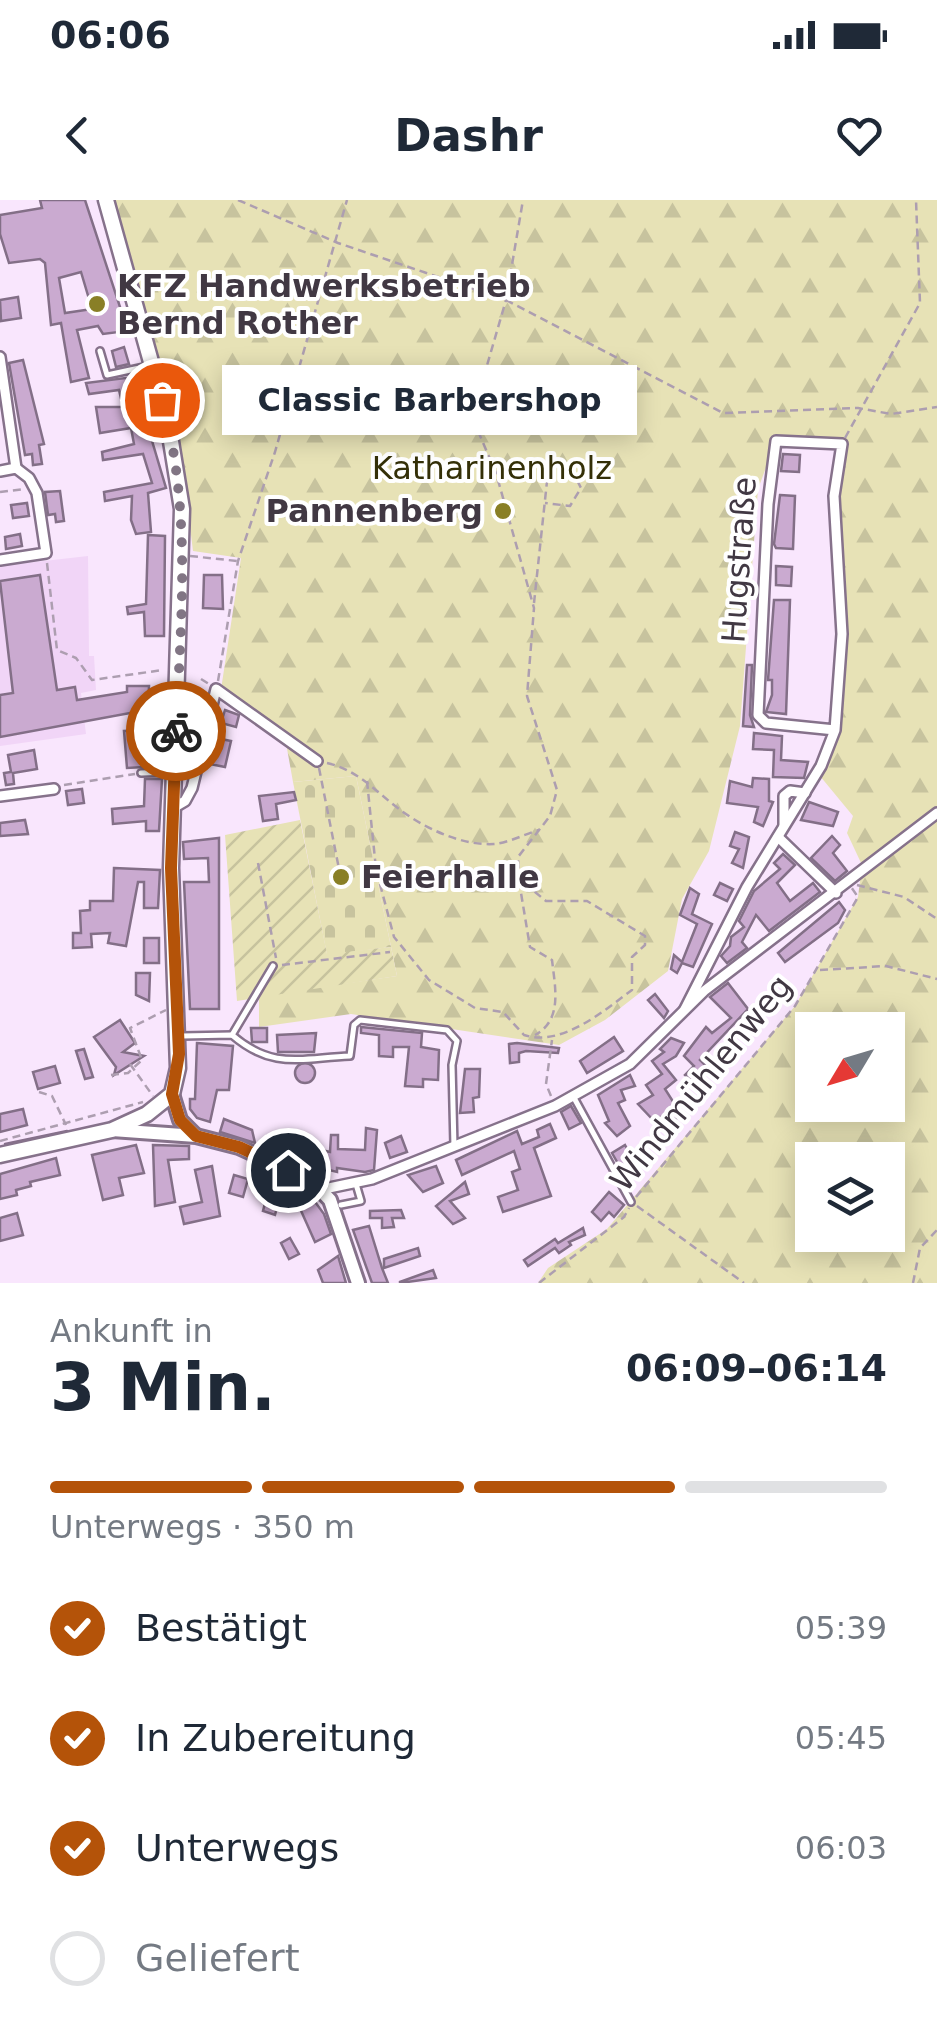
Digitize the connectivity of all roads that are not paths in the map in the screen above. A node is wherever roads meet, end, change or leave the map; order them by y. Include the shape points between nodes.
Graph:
1 (106, 200) edge
2 (100, 352) dead end
3 (0, 364) edge
4 (152, 365) junction
5 (16, 468) junction
6 (0, 470) edge
7 (0, 560) edge
8 (834, 730) junction
9 (318, 761) road end
10 (141, 772) road end
11 (175, 772) junction
12 (54, 788) road end
13 (805, 794) junction
14 (0, 796) edge
15 (173, 808) junction
16 (937, 813) edge
17 (784, 827) junction
18 (778, 837) junction
19 (836, 892) junction
20 (272, 966) road end
21 (684, 1009) junction
22 (232, 1035) junction
23 (178, 1036) junction
24 (161, 1095) junction
25 (573, 1096) junction
26 (112, 1130) junction
27 (196, 1136) junction
28 (454, 1147) junction
29 (0, 1155) edge
30 (356, 1182) junction
31 (324, 1189) junction
32 (632, 1202) road end
33 (341, 1205) dead end
34 (358, 1283) edge

1 - 4 main road
2 - 4 lane via 107,375
3 - 5 street
4 - 11 main road via 176,461 184,556
5 - 6 street
5 - 7 street via 34,485 46,553
8 - 8 street, Hugstraße via 842,634 834,496 842,444 776,441 758,715 766,724
8 - 13 street
9 - 15 street via 216,689 192,788
10 - 11 lane
11 - 15 main road
12 - 14 street
13 - 17 street
13 - 17 street via 784,796
15 - 23 main road
16 - 19 street
17 - 18 street
18 - 19 street
18 - 21 street
19 - 21 street
20 - 22 lane
21 - 25 street via 636,1059
22 - 23 lane
22 - 28 lane via 254,1054 274,1059 350,1056 360,1020 452,1032
23 - 24 main road
24 - 26 main road via 147,1114
24 - 27 main road
25 - 28 street
25 - 32 lane
26 - 27 main road
26 - 29 main road
27 - 31 main road via 239,1147
28 - 30 street
30 - 31 street
30 - 33 lane via 361,1201
31 - 34 main road

